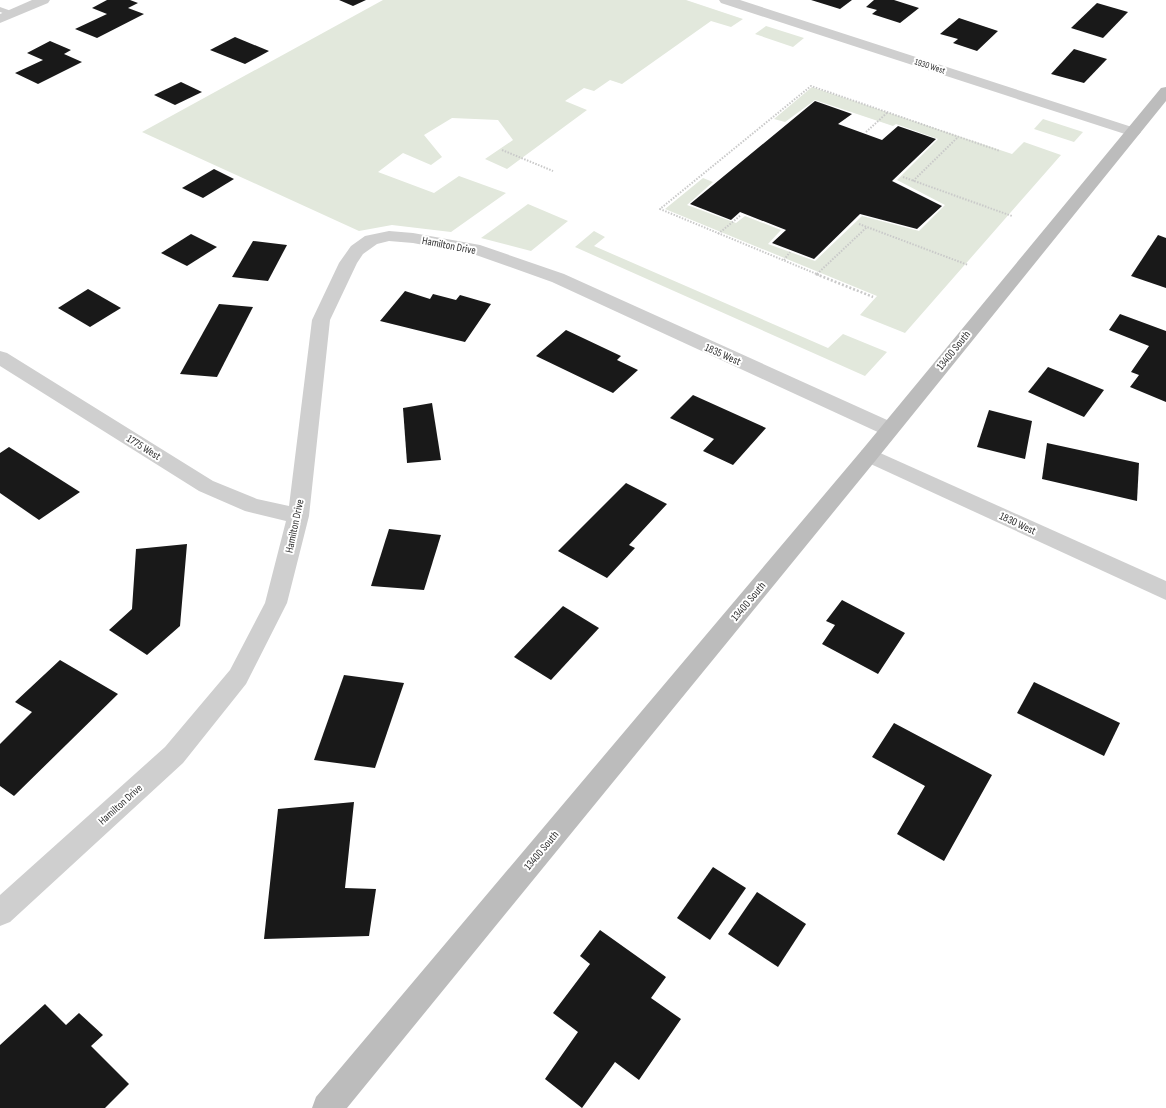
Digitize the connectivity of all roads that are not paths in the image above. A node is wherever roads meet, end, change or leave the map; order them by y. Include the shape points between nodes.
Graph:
1 (43, 0) edge
2 (726, 0) edge
3 (4, 14) edge
4 (1166, 91) edge
5 (1133, 132) junction
6 (558, 278) joint
7 (0, 357) edge
8 (889, 429) junction
9 (869, 455) junction
10 (298, 516) junction
11 (1166, 591) edge
12 (0, 912) edge
13 (327, 1108) edge

1 - 3 street
2 - 5 street, 1930 West
4 - 5 street, 13400 South
5 - 8 street, 13400 South
6 - 8 street, 1835 West
6 - 10 street, Hamilton Drive via 480,250 413,238 389,236 370,240 357,250 348,263 322,320
7 - 10 street, 1775 West via 206,486 253,506
8 - 9 street, 13400 South
9 - 11 street, 1830 West
9 - 13 street, 13400 South
10 - 12 street, Hamilton Drive via 276,603 238,676 174,754

